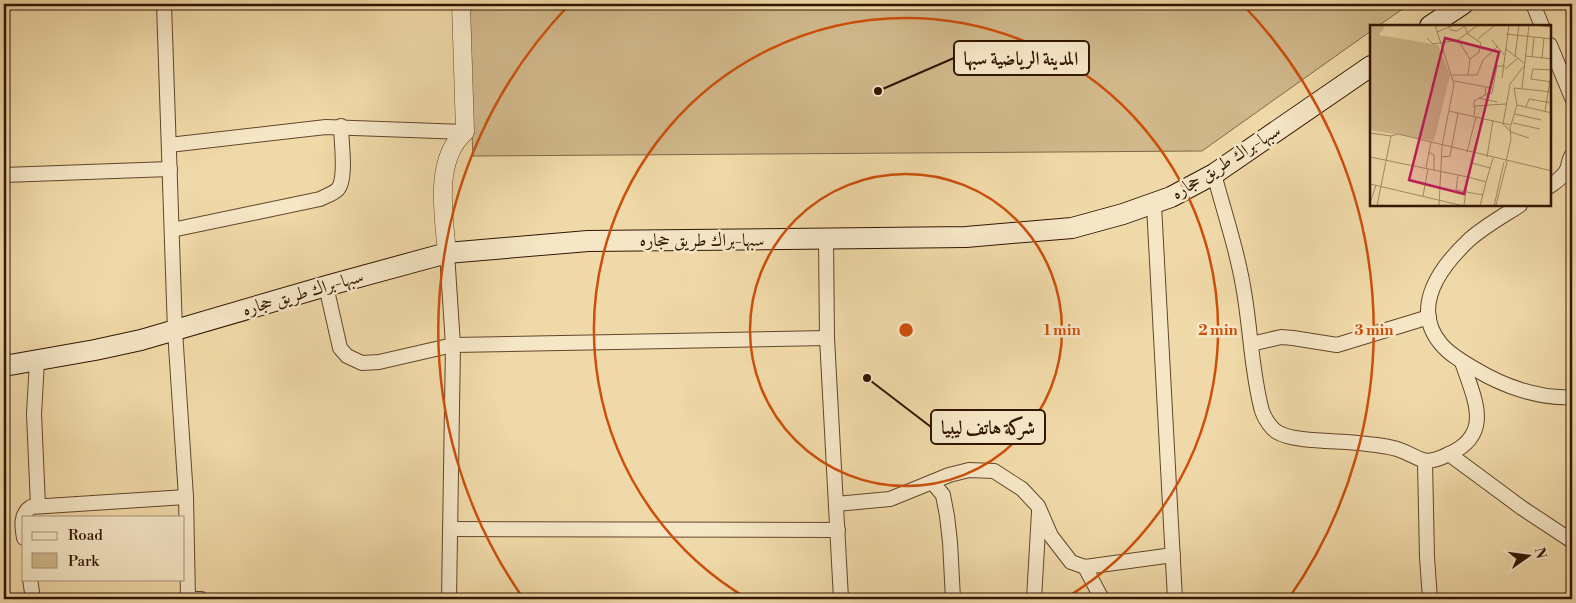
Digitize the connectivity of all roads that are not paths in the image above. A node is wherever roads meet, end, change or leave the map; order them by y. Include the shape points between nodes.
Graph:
1 (164, 4) edge
2 (461, 4) edge
3 (1463, 4) edge
4 (1533, 4) edge
5 (1432, 25) edge
6 (1542, 25) edge
7 (1551, 47) edge
8 (1370, 67) edge
9 (1572, 98) edge
10 (340, 126) junction
11 (466, 132) junction
12 (169, 145) junction
13 (1572, 155) edge
14 (170, 169) junction
15 (1214, 174) junction
16 (4, 175) edge
17 (1551, 185) edge
18 (1154, 204) junction
19 (1518, 206) edge
20 (172, 230) junction
21 (826, 239) junction
22 (448, 253) junction
23 (326, 286) junction
24 (1429, 317) junction
25 (175, 331) junction
26 (827, 338) junction
27 (1251, 344) junction
28 (453, 345) junction
29 (37, 361) junction
30 (1462, 362) junction
31 (4, 366) edge
32 (1572, 397) edge
33 (1449, 454) junction
34 (1425, 462) junction
35 (932, 482) junction
36 (186, 497) junction
37 (836, 504) junction
38 (38, 506) junction
39 (1039, 509) junction
40 (24, 516) edge
41 (450, 529) junction
42 (838, 530) junction
43 (1572, 541) edge
44 (1173, 555) junction
45 (1085, 567) junction
46 (30, 580) edge
47 (33, 599) edge
48 (188, 599) edge
49 (201, 599) edge
50 (449, 599) edge
51 (841, 599) edge
52 (953, 599) edge
53 (1034, 599) edge
54 (1102, 599) edge
55 (1175, 599) edge
56 (1430, 599) edge

1 - 12 street
2 - 11 street
3 - 5 main road
4 - 6 street
7 - 9 street
8 - 15 main road, سبها-براك طريق حجاره
10 - 11 street
10 - 12 street
10 - 20 street via 343,173 339,188 333,193 320,199
11 - 22 street via 450,151 444,180
12 - 14 street
13 - 17 street via 1565,173
14 - 16 street
14 - 20 street
15 - 18 main road, سبها-براك طريق حجاره
15 - 27 street via 1238,259
18 - 21 main road, سبها-براك طريق حجاره via 1072,228 1026,233
18 - 44 street
19 - 24 street via 1475,235 1445,265 1432,288
20 - 25 street
21 - 22 main road, سبها-براك طريق حجاره via 588,241
21 - 26 street
22 - 23 main road, سبها-براك طريق حجاره
22 - 28 street
23 - 25 main road, سبها-براك طريق حجاره
23 - 28 street via 340,348 347,356 362,363
24 - 27 street via 1337,345 1281,337
24 - 30 street via 1431,329 1442,345
25 - 29 main road, سبها-براك طريق حجاره
25 - 36 street
26 - 28 street
26 - 37 street
27 - 34 street via 1262,412 1276,431 1300,438 1353,441 1395,448
28 - 41 street
29 - 31 main road, سبها-براك طريق حجاره
29 - 38 street via 34,414
30 - 32 street via 1486,376 1522,390 1552,397
30 - 33 street via 1478,418 1471,439
33 - 34 street
33 - 43 street
34 - 56 street
35 - 37 street via 890,499
35 - 39 street via 969,470 994,471 1022,489
35 - 52 street via 943,496 947,516
36 - 38 street
36 - 48 street
37 - 42 street
38 - 40 street via 28,509
39 - 45 street via 1051,536 1072,562
39 - 53 street
41 - 42 street
41 - 50 street
42 - 51 street
44 - 45 street
44 - 55 street
45 - 54 street
46 - 47 street
48 - 49 street

